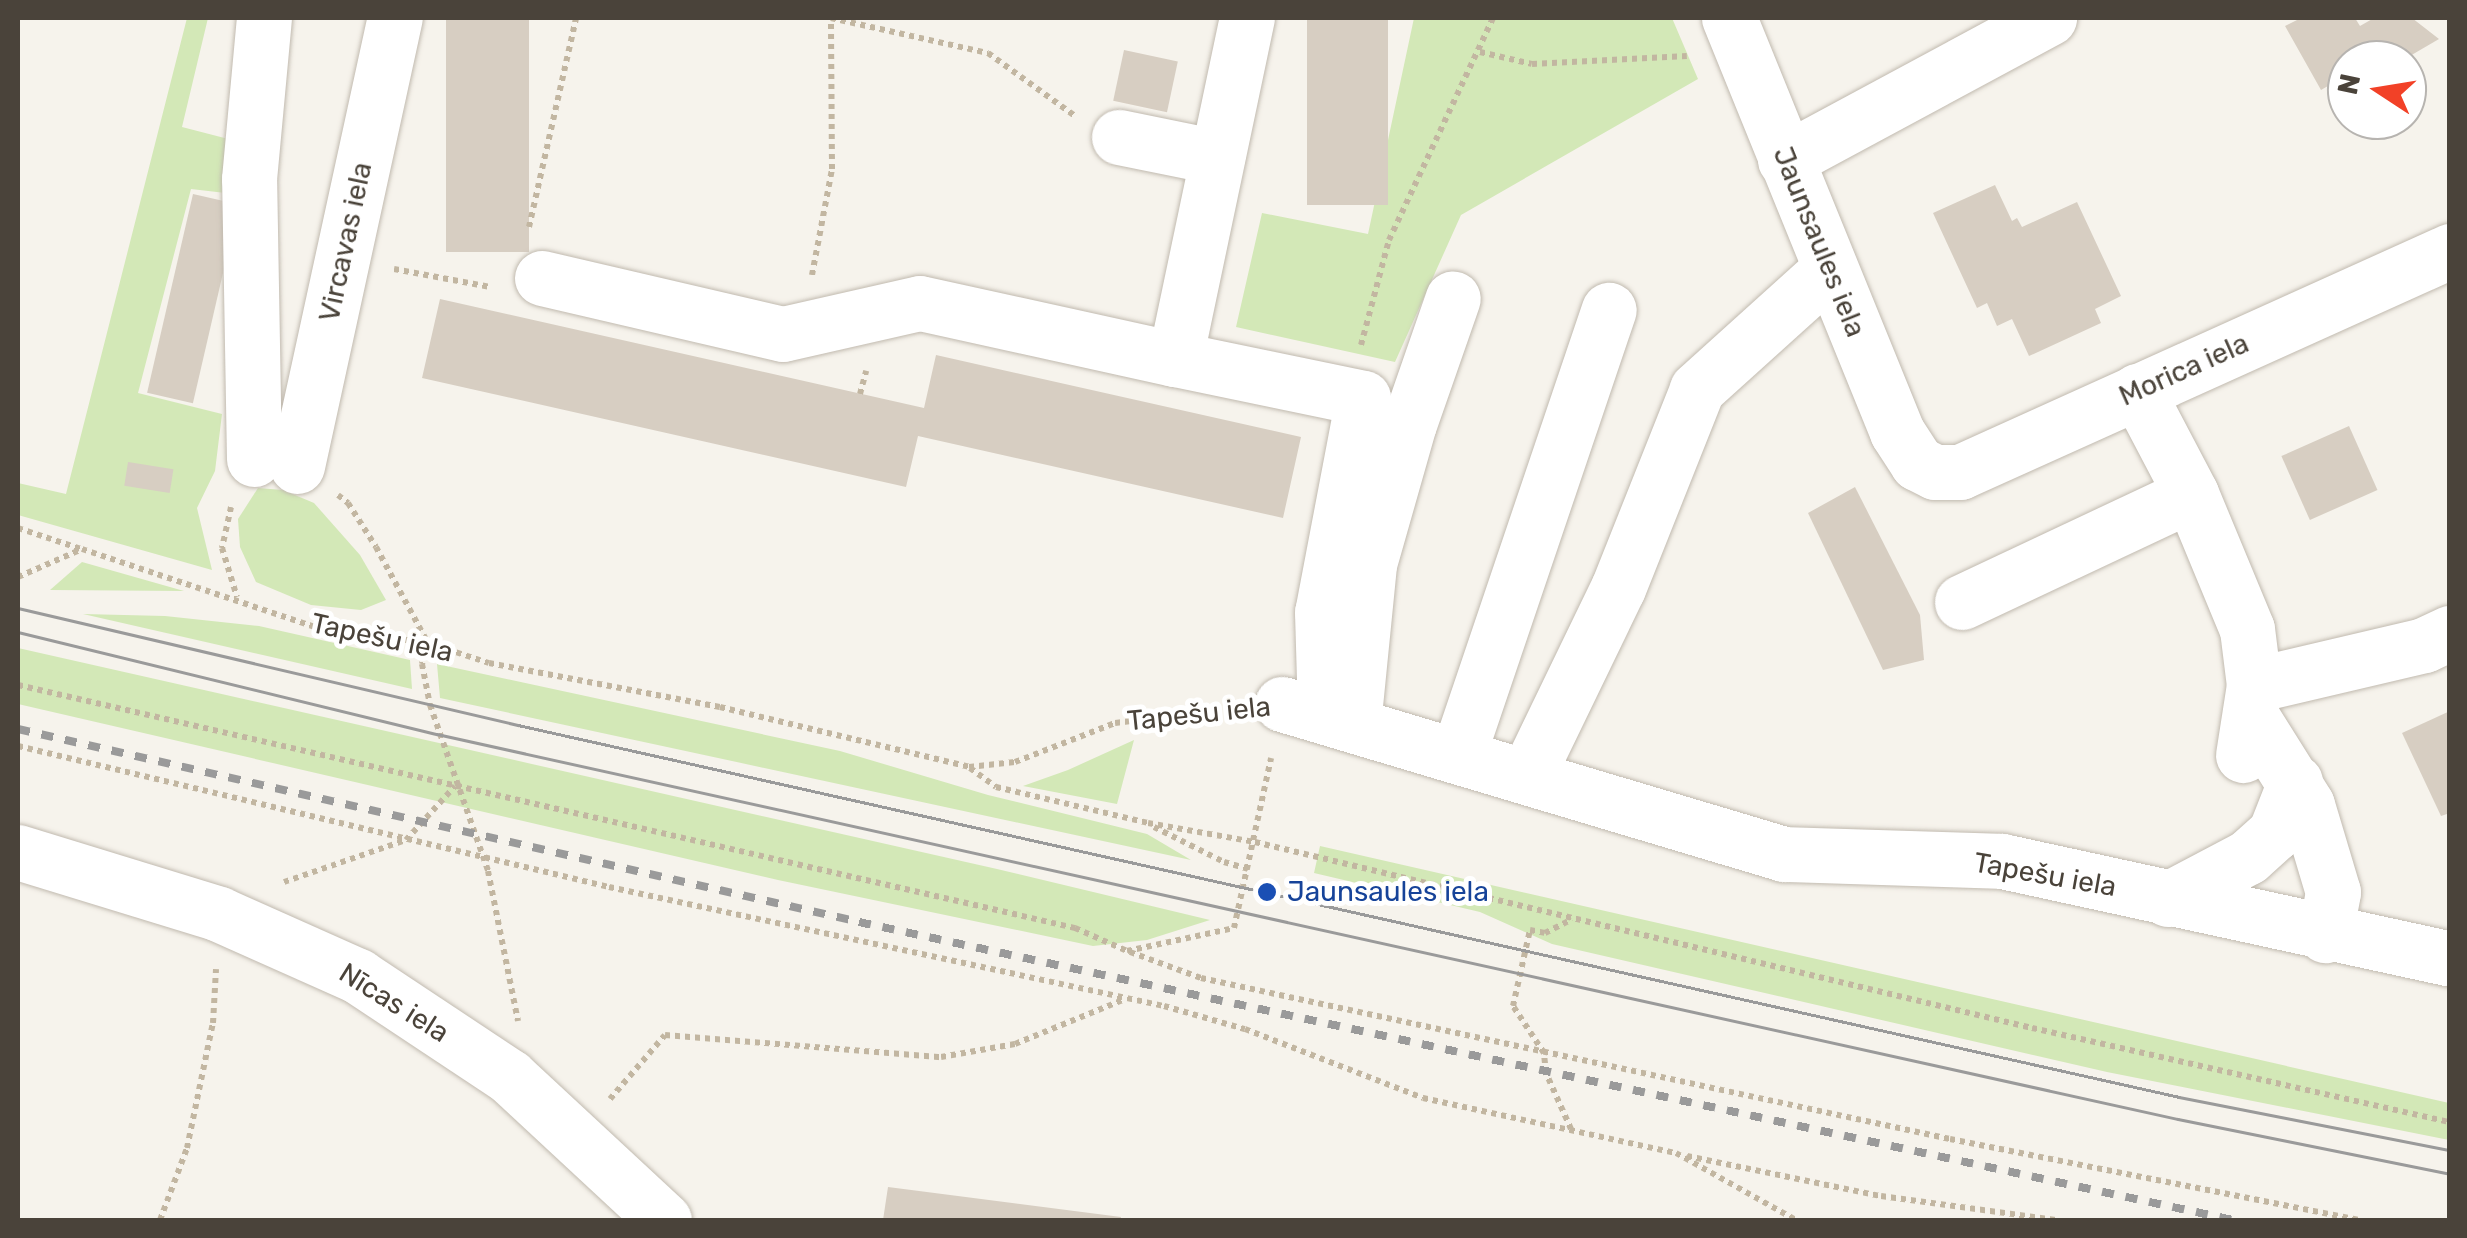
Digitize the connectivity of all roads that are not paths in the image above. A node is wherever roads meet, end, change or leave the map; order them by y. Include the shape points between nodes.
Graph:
1 (264, 18) edge
2 (395, 18) edge
3 (1247, 18) edge
4 (2049, 18) edge
5 (1712, 37) edge
6 (1119, 137) road end
7 (1217, 158) junction
8 (1786, 160) junction
9 (2450, 251) edge
10 (1830, 268) junction
11 (520, 269) road end
12 (1453, 298) dead end
13 (1609, 310) dead end
14 (1176, 359) junction
15 (2136, 391) junction
16 (1917, 463) joint
17 (2191, 494) junction
18 (1962, 602) dead end
19 (2450, 633) edge
20 (1320, 714) junction
21 (2249, 718) junction
22 (1458, 755) junction
23 (1526, 776) junction
24 (2295, 782) junction
25 (18, 852) edge
26 (2168, 899) junction
27 (2325, 935) junction
28 (2450, 959) edge
29 (664, 1220) edge

1 - 2 street, Vircavas iela via 249,180 276,462 342,258
3 - 7 street
4 - 8 street
5 - 8 street, Jaunsaules iela
6 - 7 street
7 - 14 street
8 - 10 street, Jaunsaules iela
9 - 15 street, Morica iela
10 - 16 street, Jaunsaules iela via 1897,432
10 - 23 street via 1697,389 1618,588
11 - 14 street via 783,334 920,302
12 - 20 street
13 - 22 street
14 - 20 street via 1363,398 1322,612
15 - 16 street, Morica iela via 1960,472 1935,472
15 - 17 street
17 - 18 street
17 - 21 street via 2247,629
19 - 21 street
20 - 22 street, Tapešu iela
21 - 24 street
22 - 23 street, Tapešu iela
23 - 26 street, Tapešu iela via 1784,854 2002,861
24 - 26 street via 2275,833 2248,857
24 - 27 street via 2333,892
25 - 29 street, Nīcas iela via 219,914 358,976 510,1077
26 - 27 street, Tapešu iela
27 - 28 street, Tapešu iela

